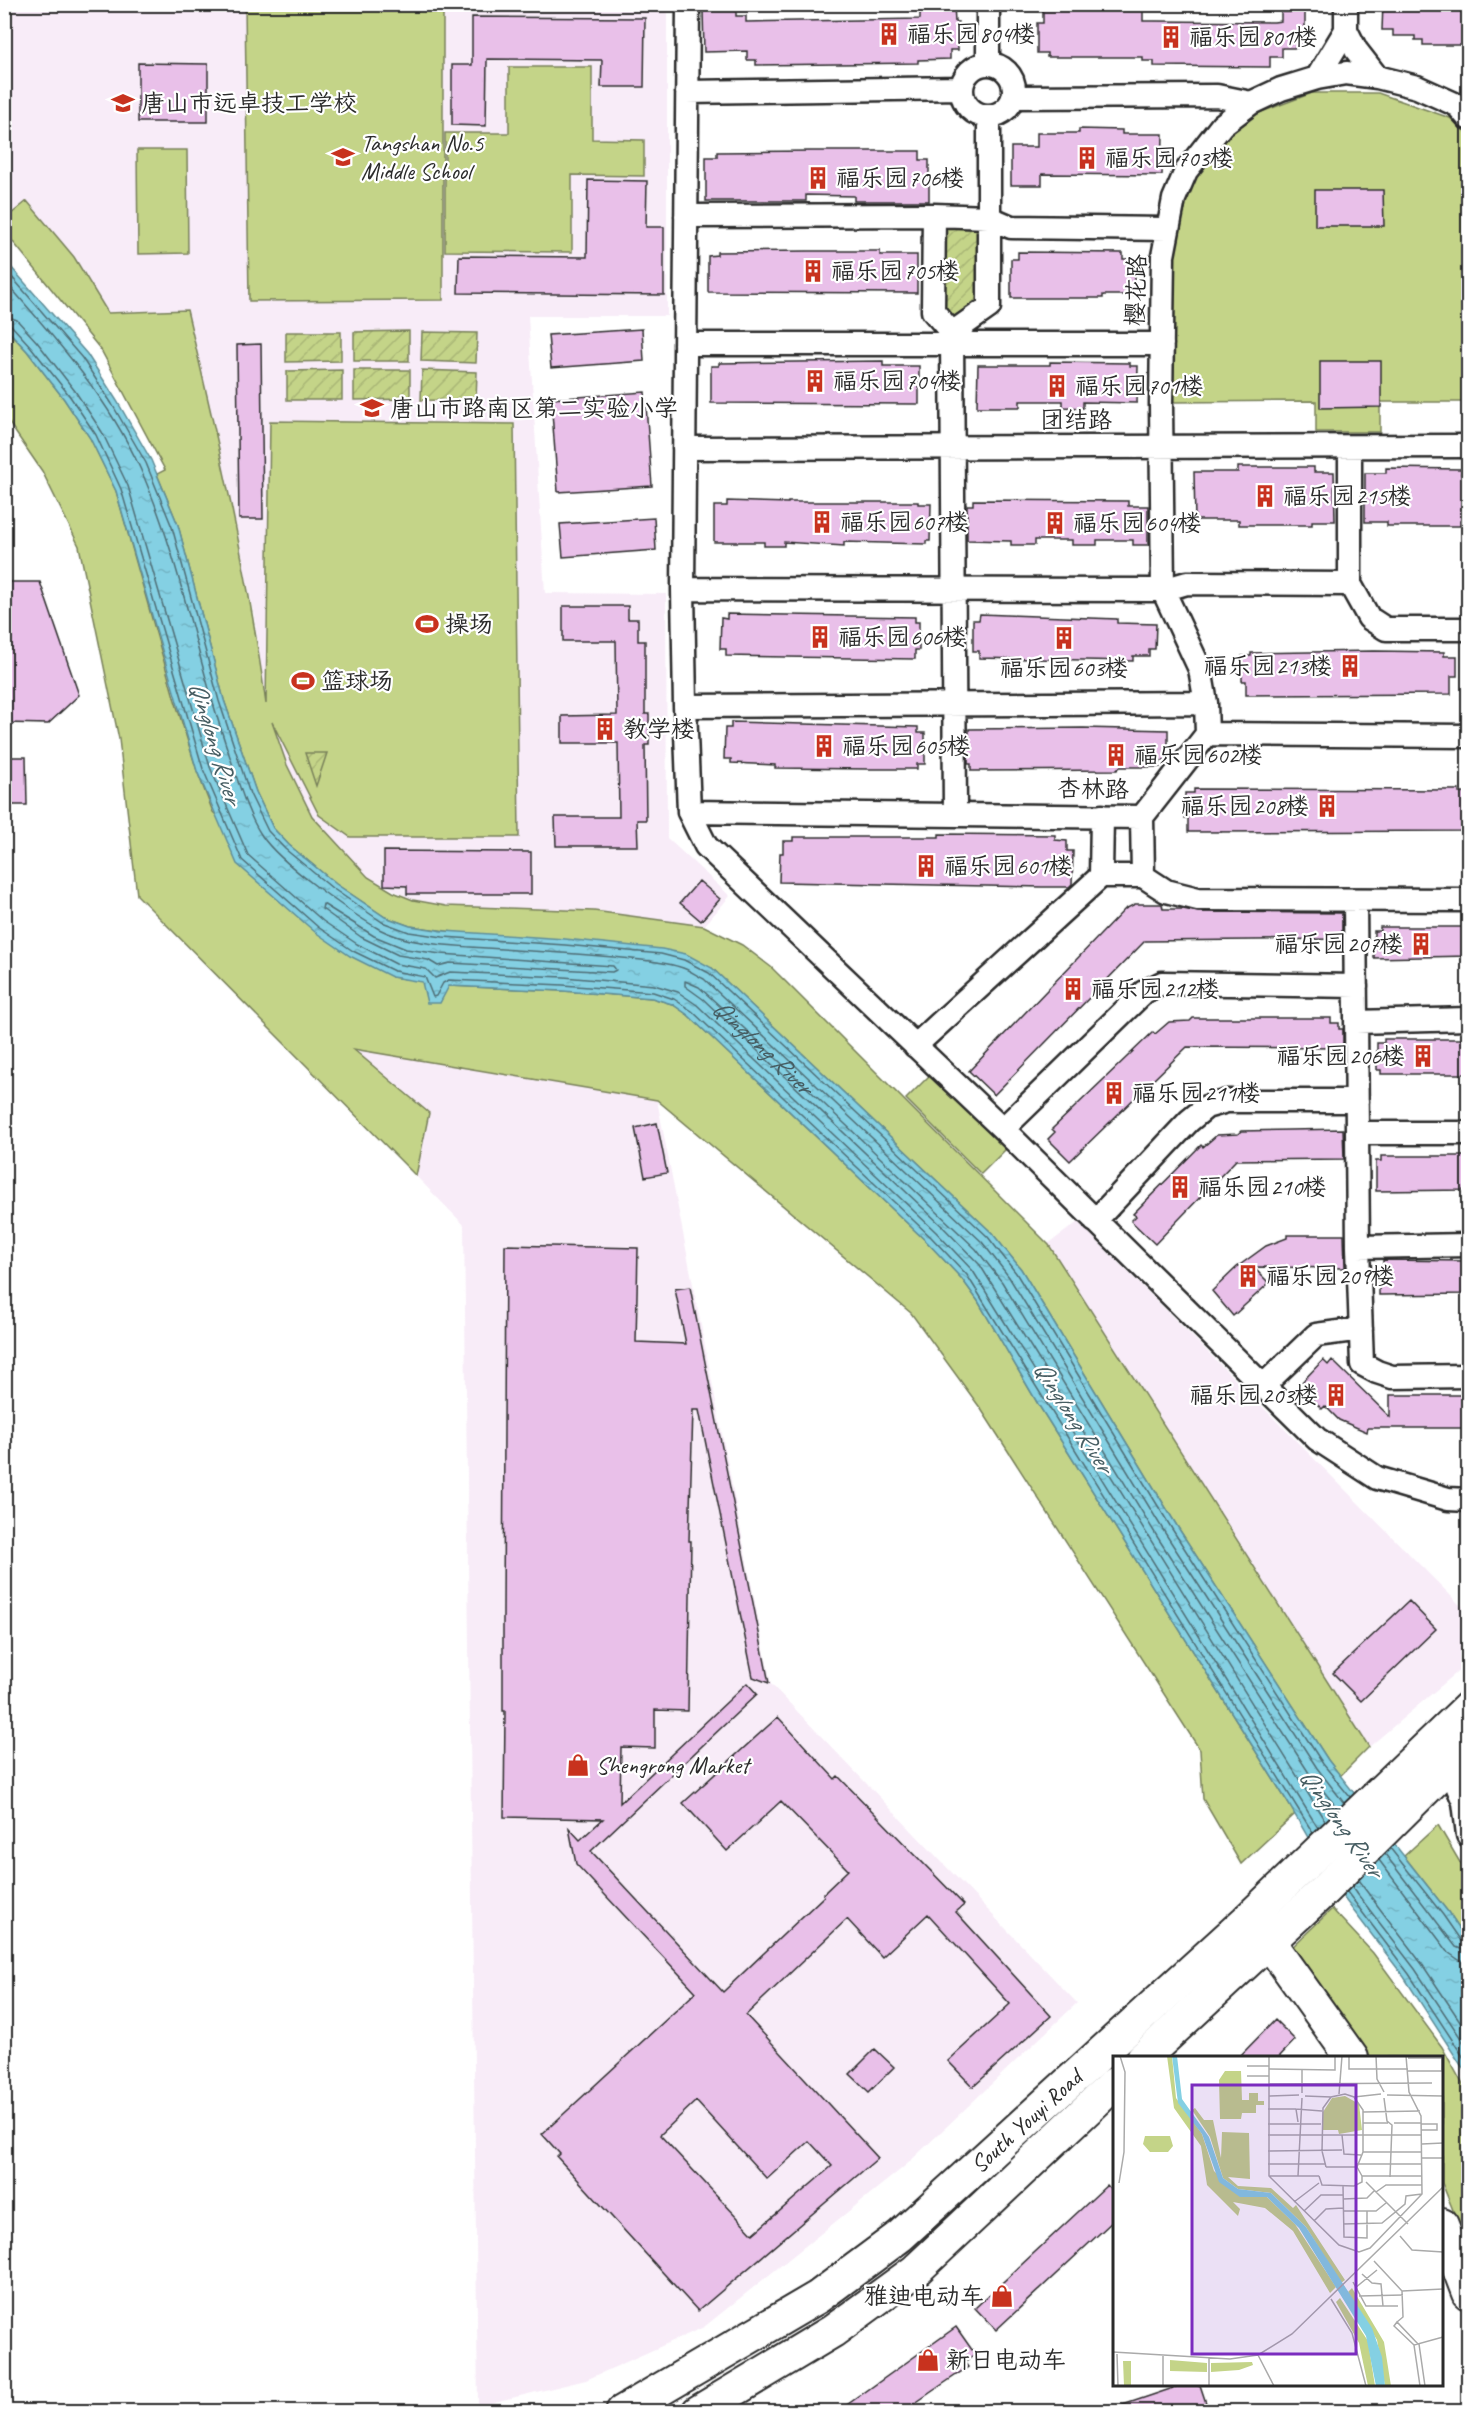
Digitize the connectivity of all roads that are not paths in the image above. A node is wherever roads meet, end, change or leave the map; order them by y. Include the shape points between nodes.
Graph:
1 (688, 4) edge
2 (988, 4) edge
3 (1346, 4) edge
4 (1346, 30) junction
5 (988, 64) junction
6 (1377, 77) junction
7 (1317, 78) junction
8 (962, 88) junction
9 (687, 92) junction
10 (1013, 98) junction
11 (1251, 103) junction
12 (1465, 107) edge
13 (989, 116) junction
14 (934, 215) junction
15 (686, 216) junction
16 (988, 217) junction
17 (1167, 229) junction
18 (952, 339) junction
19 (685, 345) junction
20 (1162, 345) junction
21 (1468, 446) edge
22 (1161, 447) junction
23 (1350, 447) junction
24 (684, 448) junction
25 (951, 448) junction
26 (1350, 584) junction
27 (682, 589) junction
28 (953, 589) junction
29 (1163, 590) junction
30 (1468, 629) edge
31 (953, 703) junction
32 (1206, 703) junction
33 (685, 706) junction
34 (1207, 734) junction
35 (1468, 736) edge
36 (689, 812) junction
37 (955, 813) junction
38 (1102, 816) junction
39 (1142, 817) junction
40 (1101, 876) junction
41 (1143, 876) junction
42 (1355, 900) junction
43 (1468, 900) edge
44 (1356, 986) junction
45 (1468, 1019) edge
46 (1356, 1022) junction
47 (915, 1046) junction
48 (1357, 1101) junction
49 (1003, 1129) junction
50 (1357, 1133) junction
51 (1468, 1133) edge
52 (1095, 1221) junction
53 (1468, 1245) edge
54 (1358, 1247) junction
55 (1361, 1329) junction
56 (1468, 1376) edge
57 (1264, 1385) junction
58 (1468, 1500) edge
59 (1468, 1708) edge
60 (1459, 1756) edge
61 (1415, 1779) junction
62 (1468, 1827) edge
63 (1257, 1932) junction
64 (1145, 2056) edge
65 (1350, 2056) edge
66 (1113, 2085) edge
67 (1443, 2229) edge
68 (1468, 2293) edge
69 (622, 2412) edge
70 (698, 2412) edge

1 - 9 street
2 - 5 street
3 - 4 street
4 - 6 street
4 - 7 street
5 - 8 street via 968,74
5 - 10 street via 1009,74
6 - 7 street, 樱花路 via 1346,74
6 - 12 street, 樱花路 via 1417,87
7 - 11 street, 樱花路
8 - 9 street
8 - 13 street via 972,111
9 - 15 street
10 - 11 street via 1217,96
10 - 13 street via 1004,111
11 - 17 street, 樱花路 via 1222,125 1186,171
13 - 16 street
14 - 15 street
14 - 16 street
14 - 18 street via 933,311
15 - 19 street
16 - 17 street via 1011,227
16 - 18 street via 989,307
17 - 20 street, 樱花路
18 - 19 street
18 - 20 street
18 - 25 street
19 - 24 street
20 - 22 street, 樱花路
21 - 23 street, 团结路
22 - 23 street, 团结路
22 - 25 street, 团结路
22 - 29 street, 樱花路
23 - 26 street
24 - 25 street, 团结路
24 - 27 street
25 - 28 street
26 - 29 street via 1187,583
26 - 30 street via 1369,618 1386,629
27 - 28 street
27 - 33 street
28 - 29 street
28 - 31 street
29 - 32 street, 樱花路 via 1200,669
31 - 32 street
31 - 33 street
31 - 37 street
32 - 34 street, 樱花路
33 - 36 street
34 - 35 street
34 - 39 street
36 - 37 street, 杏林路
36 - 47 street via 706,846
37 - 38 street, 杏林路
38 - 39 street, 杏林路
38 - 40 street
39 - 41 street, 杏林路
40 - 41 street
40 - 47 street
41 - 42 street via 1166,891 1198,899
42 - 43 street
42 - 44 street
44 - 46 street
44 - 49 street via 1162,983 1144,992
45 - 46 street
46 - 48 street
47 - 49 street
48 - 50 street
48 - 52 street via 1227,1101 1206,1107
49 - 52 street
50 - 51 street
50 - 54 street
52 - 57 street
53 - 54 street
54 - 55 street
55 - 56 street via 1362,1364 1377,1372 1392,1377
55 - 57 street via 1316,1335
57 - 58 street via 1317,1439 1377,1479 1448,1499
59 - 61 main road, South Youyi Road
60 - 61 main road, South Youyi Road
60 - 62 street
61 - 63 main road, South Youyi Road via 1292,1878
61 - 63 main road, South Youyi Road via 1317,1898
63 - 64 main road, South Youyi Road
63 - 65 main road
63 - 69 main road, South Youyi Road via 900,2236 818,2297
66 - 70 main road, South Youyi Road via 900,2283 832,2331
67 - 68 main road

